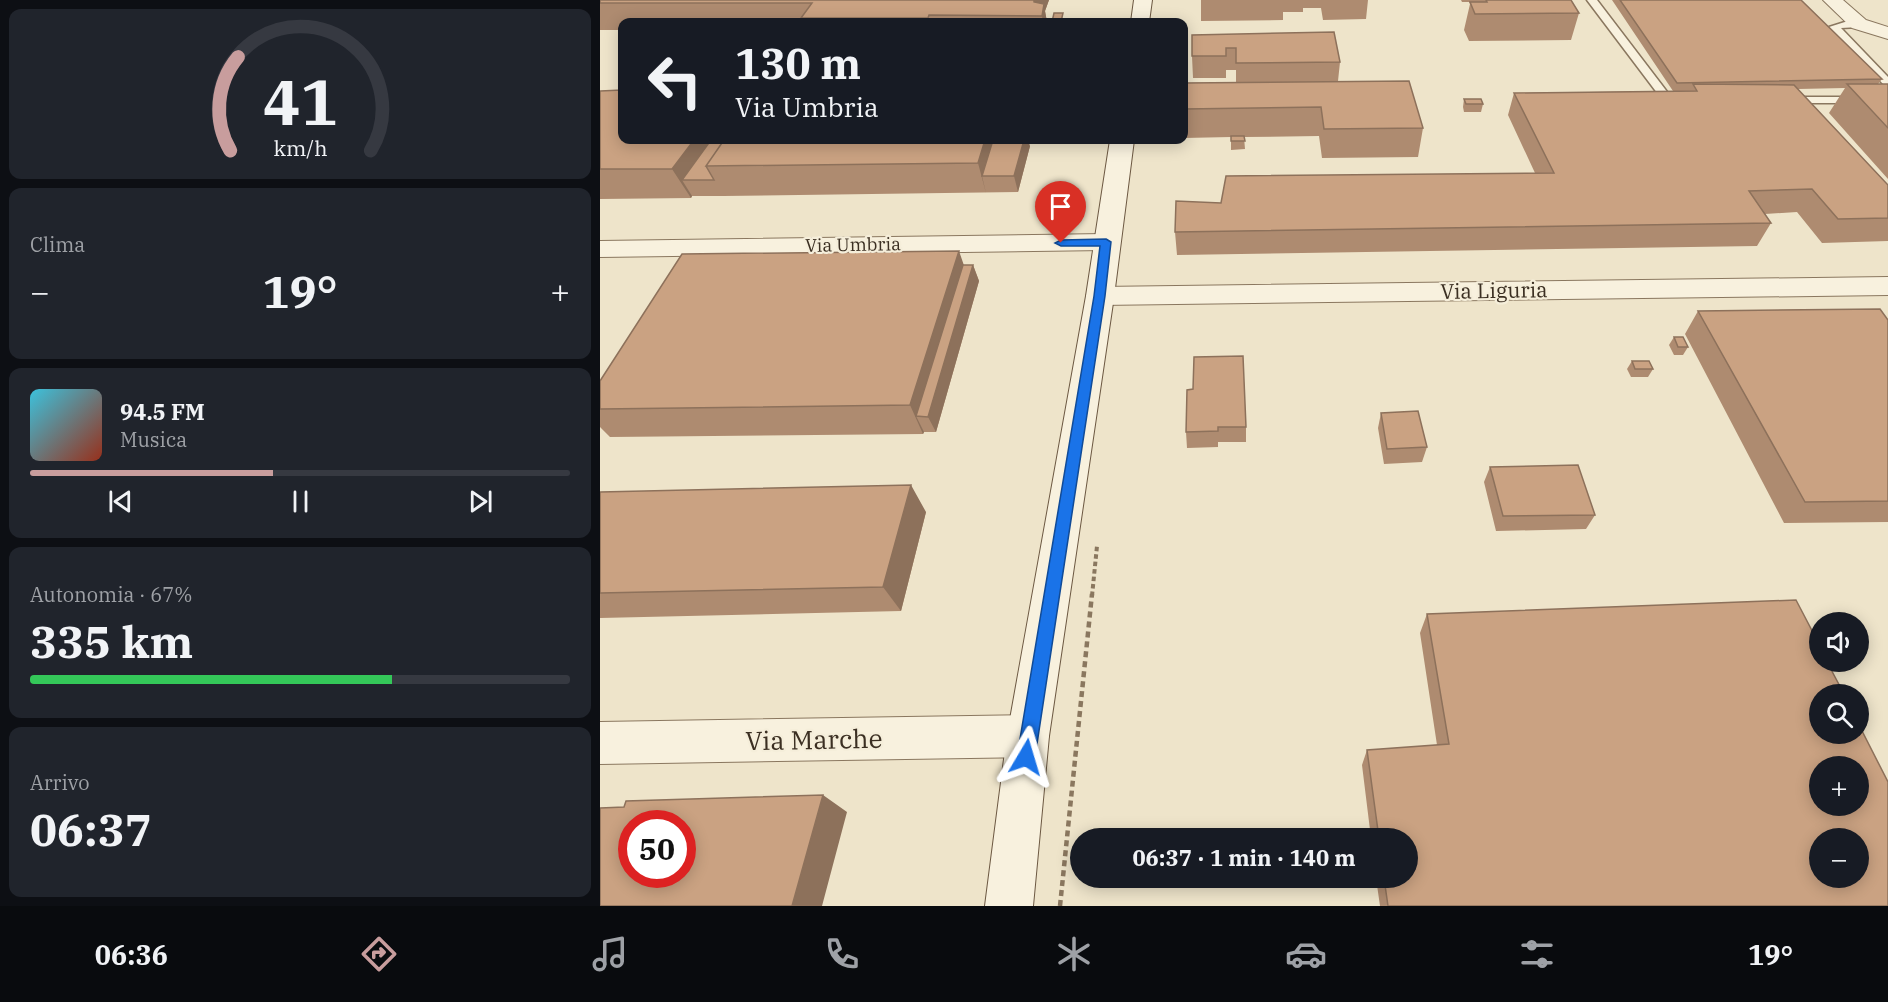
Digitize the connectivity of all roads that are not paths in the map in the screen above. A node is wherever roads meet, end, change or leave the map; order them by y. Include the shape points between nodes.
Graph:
1 (1143, 0) edge
2 (1592, 0) edge
3 (1832, 0) edge
4 (1141, 18) edge
5 (1859, 24) junction
6 (1888, 33) edge
7 (1888, 83) edge
8 (1888, 98) edge
9 (1692, 100) edge
10 (1776, 100) edge
11 (1121, 144) edge
12 (1106, 242) junction
13 (600, 249) edge
14 (1888, 286) edge
15 (1100, 296) junction
16 (1028, 736) junction
17 (600, 743) edge
18 (1009, 906) edge

1 - 4 street
2 - 9 lane via 1668,100
3 - 5 street
5 - 6 street
5 - 7 lane via 1834,27
8 - 10 lane
11 - 12 street
12 - 13 street, Via Umbria
12 - 15 street
14 - 15 street, Via Liguria
15 - 16 street
16 - 17 street, Via Marche
16 - 18 street

